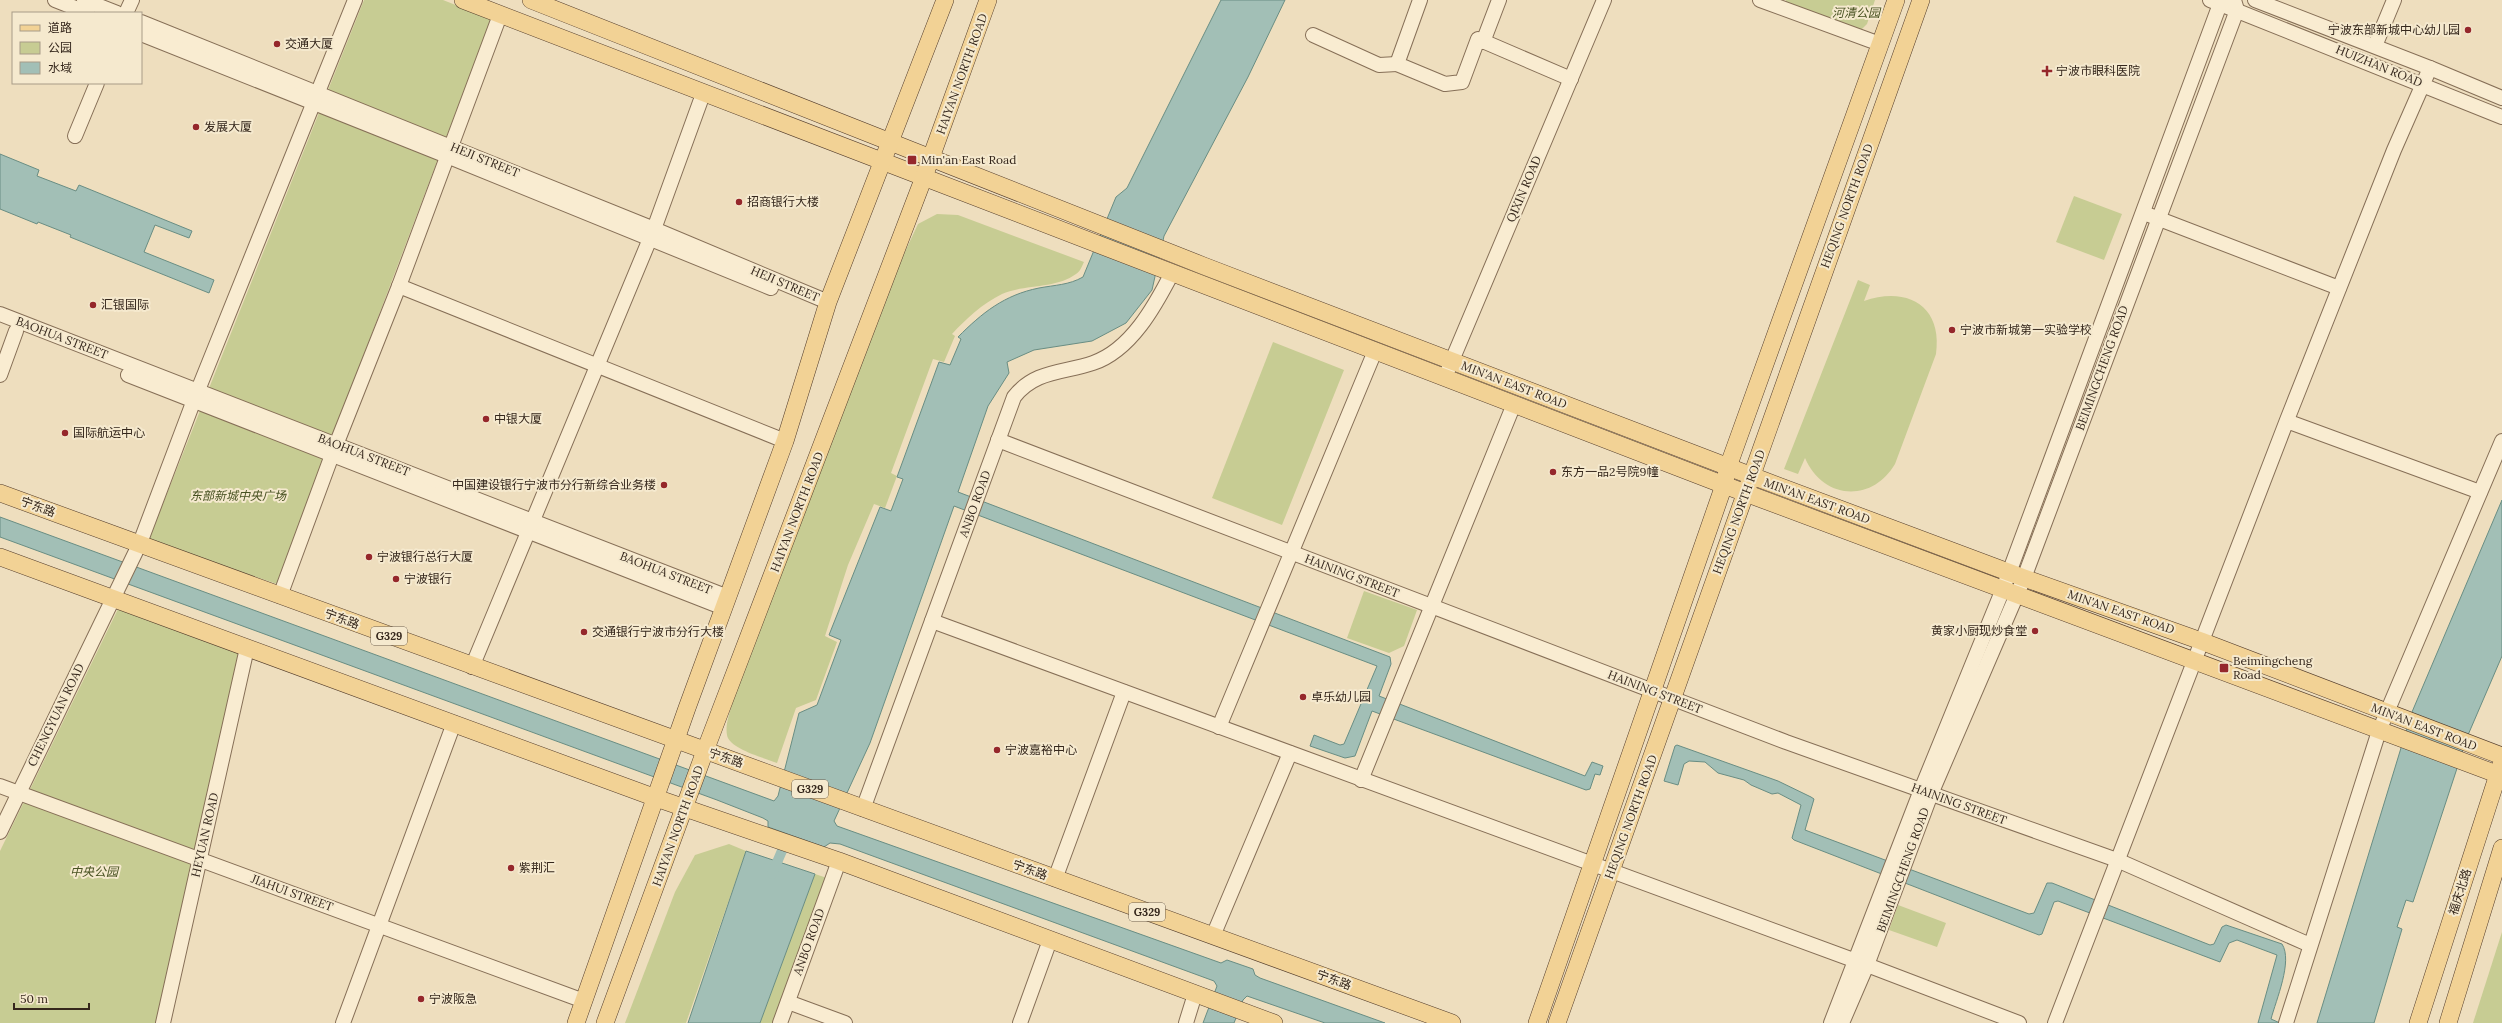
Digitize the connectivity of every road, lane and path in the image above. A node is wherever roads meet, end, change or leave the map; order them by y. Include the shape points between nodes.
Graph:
1 (55, 0) edge
2 (84, 0) edge
3 (132, 0) edge
4 (355, 0) edge
5 (463, 0) edge
6 (531, 0) edge
7 (945, 0) edge
8 (988, 0) edge
9 (1499, 0) edge
10 (1604, 0) edge
11 (1760, 0) edge
12 (1896, 0) edge
13 (1921, 0) edge
14 (2255, 0) edge
15 (2394, 0) edge
16 (1417, 1) edge
17 (2218, 1) edge
18 (2236, 5) edge
19 (85, 12) edge
20 (114, 12) edge
21 (126, 12) edge
22 (500, 15) junction
23 (142, 22) edge
24 (142, 34) edge
25 (1313, 35) dead end
26 (1483, 42) junction
27 (1880, 44) junction
28 (2375, 46) junction
29 (1397, 64) junction
30 (2430, 68) junction
31 (1571, 79) junction
32 (97, 84) edge
33 (2423, 84) junction
34 (703, 94) junction
35 (316, 98) junction
36 (2502, 98) edge
37 (2502, 117) edge
38 (75, 136) dead end
39 (890, 143) junction
40 (449, 151) junction
41 (931, 160) junction
42 (884, 162) junction
43 (924, 177) junction
44 (2143, 213) junction
45 (2158, 219) junction
46 (652, 234) junction
47 (1172, 273) junction
48 (399, 286) junction
49 (2339, 288) junction
50 (827, 306) junction
51 (0, 314) edge
52 (0, 324) edge
53 (16, 331) junction
54 (1375, 351) junction
55 (1452, 361) junction
56 (598, 365) junction
57 (0, 375) edge
58 (1445, 378) junction
59 (196, 396) junction
60 (1514, 404) junction
61 (2286, 423) junction
62 (998, 440) junction
63 (785, 441) junction
64 (2502, 441) edge
65 (334, 450) junction
66 (1728, 467) junction
67 (1752, 476) junction
68 (1724, 485) junction
69 (2480, 492) junction
70 (0, 493) edge
71 (1745, 493) junction
72 (529, 526) junction
73 (140, 543) junction
74 (1291, 552) junction
75 (0, 557) edge
76 (2016, 575) junction
77 (2010, 592) junction
78 (280, 596) junction
79 (113, 598) junction
80 (726, 602) junction
81 (1433, 607) junction
82 (932, 621) junction
83 (2201, 641) junction
84 (247, 648) junction
85 (2193, 661) junction
86 (472, 667) junction
87 (1124, 692) junction
88 (1653, 692) junction
89 (1673, 699) junction
90 (2386, 712) junction
91 (454, 723) junction
92 (1218, 727) junction
93 (2379, 731) junction
94 (676, 740) junction
95 (705, 751) junction
96 (1290, 753) junction
97 (2502, 756) edge
98 (2501, 771) edge
99 (1361, 780) junction
100 (0, 786) edge
101 (1926, 792) junction
102 (19, 793) junction
103 (656, 798) junction
104 (685, 808) junction
105 (863, 809) junction
106 (0, 832) edge
107 (2502, 848) edge
108 (200, 860) junction
109 (2117, 860) junction
110 (839, 862) junction
111 (1592, 866) junction
112 (1611, 872) junction
113 (1055, 879) junction
114 (379, 925) junction
115 (1213, 936) junction
116 (1050, 940) junction
117 (2310, 945) junction
118 (1861, 963) junction
119 (1196, 994) junction
120 (584, 1001) junction
121 (788, 1002) junction
122 (164, 1023) edge
123 (343, 1023) edge
124 (576, 1023) edge
125 (605, 1023) edge
126 (781, 1023) edge
127 (844, 1023) edge
128 (1020, 1023) edge
129 (1186, 1023) edge
130 (1274, 1023) edge
131 (1452, 1023) edge
132 (1537, 1023) edge
133 (1557, 1023) edge
134 (1831, 1023) edge
135 (1842, 1023) edge
136 (2019, 1023) edge
137 (2056, 1023) edge
138 (2286, 1023) edge
139 (2418, 1023) edge
140 (2448, 1023) edge

1 - 19 street
2 - 20 street
3 - 21 street
4 - 35 street, CHENGYUAN ROAD
5 - 22 main road, MIN'AN EAST ROAD
6 - 39 main road, MIN'AN EAST ROAD
7 - 39 main road
8 - 41 main road, HAIYAN NORTH ROAD
9 - 26 street
10 - 31 street, QIXIN ROAD
11 - 27 street
12 - 27 main road, HEQING NORTH ROAD
13 - 67 main road, HEQING NORTH ROAD
14 - 28 street, HUIZHAN ROAD
15 - 28 street
16 - 29 street
17 - 18 street, HUIZHAN ROAD
17 - 44 street, BEIMINGCHENG ROAD
18 - 33 street, HUIZHAN ROAD
18 - 45 street, BEIMINGCHENG ROAD
22 - 34 main road, MIN'AN EAST ROAD
22 - 40 street
23 - 35 street, HEJI STREET
24 - 35 street, HEJI STREET
25 - 29 street via 1379,65
26 - 29 street via 1478,39 1462,82 1445,84
26 - 31 street
27 - 66 main road, HEQING NORTH ROAD
28 - 30 street, HUIZHAN ROAD
30 - 33 street
30 - 36 street, HUIZHAN ROAD
31 - 55 street, QIXIN ROAD
32 - 38 street
33 - 37 street, HUIZHAN ROAD
33 - 49 street
34 - 42 main road, MIN'AN EAST ROAD
34 - 46 street
35 - 40 street, HEJI STREET
35 - 59 street, CHENGYUAN ROAD
39 - 41 main road, MIN'AN EAST ROAD
39 - 42 main road
40 - 46 street, HEJI STREET
40 - 48 street
41 - 43 main road, HAIYAN NORTH ROAD
41 - 55 main road, MIN'AN EAST ROAD
42 - 43 main road, MIN'AN EAST ROAD
42 - 50 main road
43 - 47 main road, MIN'AN EAST ROAD
43 - 95 main road, HAIYAN NORTH ROAD
44 - 45 street
44 - 76 street, BEIMINGCHENG ROAD
45 - 49 street
45 - 76 street, BEIMINGCHENG ROAD
46 - 50 street, HEJI STREET
46 - 56 street
47 - 54 main road, MIN'AN EAST ROAD
47 - 62 street, ANBO ROAD via 1147,316 1132,335 1103,359 1048,373 1031,380 1020,389 1014,397
48 - 56 street
48 - 65 street
49 - 61 street
50 - 63 main road
51 - 59 street, BAOHUA STREET
52 - 53 street, BAOHUA STREET
53 - 57 street
53 - 59 street, BAOHUA STREET
54 - 58 main road, MIN'AN EAST ROAD
54 - 74 street
55 - 58 street, QIXIN ROAD
55 - 66 main road, MIN'AN EAST ROAD
56 - 63 street
56 - 72 street
58 - 60 main road, MIN'AN EAST ROAD
59 - 65 street, BAOHUA STREET
59 - 73 street, CHENGYUAN ROAD
60 - 68 main road, MIN'AN EAST ROAD
60 - 81 street
61 - 69 street via 2292,423
61 - 83 street
62 - 74 street, HAINING STREET
62 - 82 street, ANBO ROAD
63 - 80 main road
64 - 69 street
65 - 72 street, BAOHUA STREET
65 - 78 street
66 - 67 main road, MIN'AN EAST ROAD
66 - 68 main road, HEQING NORTH ROAD
67 - 71 main road, HEQING NORTH ROAD
67 - 76 main road, MIN'AN EAST ROAD
68 - 71 main road, MIN'AN EAST ROAD
68 - 88 main road, HEQING NORTH ROAD
69 - 90 street
70 - 73 main road, 宁东路 / G329
71 - 77 main road, MIN'AN EAST ROAD
71 - 89 main road, HEQING NORTH ROAD
72 - 80 street, BAOHUA STREET
72 - 86 street
73 - 78 main road, 宁东路 / G329
73 - 79 street, CHENGYUAN ROAD
74 - 81 street, HAINING STREET
74 - 92 street
75 - 79 main road
76 - 77 street, BEIMINGCHENG ROAD
76 - 83 main road, MIN'AN EAST ROAD
77 - 85 main road, MIN'AN EAST ROAD
77 - 101 street, BEIMINGCHENG ROAD
78 - 86 main road, 宁东路 / G329
79 - 84 main road
79 - 102 street, CHENGYUAN ROAD
80 - 94 main road
81 - 88 street, HAINING STREET
81 - 99 street
82 - 87 street
82 - 105 street, ANBO ROAD
83 - 85 street
83 - 90 main road, MIN'AN EAST ROAD
84 - 91 main road
84 - 108 street, HEYUAN ROAD
85 - 93 main road, MIN'AN EAST ROAD
85 - 109 street
86 - 94 main road, 宁东路 / G329
87 - 92 street
87 - 113 street
88 - 89 street, HAINING STREET
88 - 111 main road, HEQING NORTH ROAD
89 - 101 street, HAINING STREET
89 - 112 main road, HEQING NORTH ROAD
90 - 93 street
90 - 97 main road, MIN'AN EAST ROAD
91 - 103 main road
91 - 114 street
92 - 96 street
93 - 98 main road, MIN'AN EAST ROAD via 2469,764
93 - 117 street
94 - 95 main road, 宁东路 / G329
94 - 103 main road
95 - 104 main road, HAIYAN NORTH ROAD
95 - 105 main road, 宁东路 / G329
96 - 99 street
96 - 115 street
98 - 139 main road, 福庆北路
99 - 111 street
100 - 102 street, JIAHUI STREET
101 - 109 street, HAINING STREET
101 - 118 street, BEIMINGCHENG ROAD
102 - 106 street, CHENGYUAN ROAD
102 - 108 street, JIAHUI STREET
103 - 104 main road
103 - 120 main road
104 - 110 main road
104 - 125 main road, HAIYAN NORTH ROAD
105 - 113 main road, 宁东路 / G329
107 - 140 main road
108 - 114 street, JIAHUI STREET
108 - 122 street, HEYUAN ROAD
109 - 117 street, HAINING STREET
109 - 137 street
110 - 116 main road
110 - 121 street, ANBO ROAD
111 - 112 street
111 - 132 main road, HEQING NORTH ROAD
112 - 118 street
112 - 133 main road, HEQING NORTH ROAD
113 - 115 main road, 宁东路 / G329
114 - 120 street, JIAHUI STREET
114 - 123 street
115 - 131 main road, 宁东路 / G329
116 - 119 main road
116 - 128 street
117 - 138 street
118 - 134 street, BEIMINGCHENG ROAD
118 - 135 street, BEIMINGCHENG ROAD
118 - 136 street
119 - 129 street
119 - 130 main road
120 - 124 main road
121 - 126 street, ANBO ROAD
121 - 127 street

